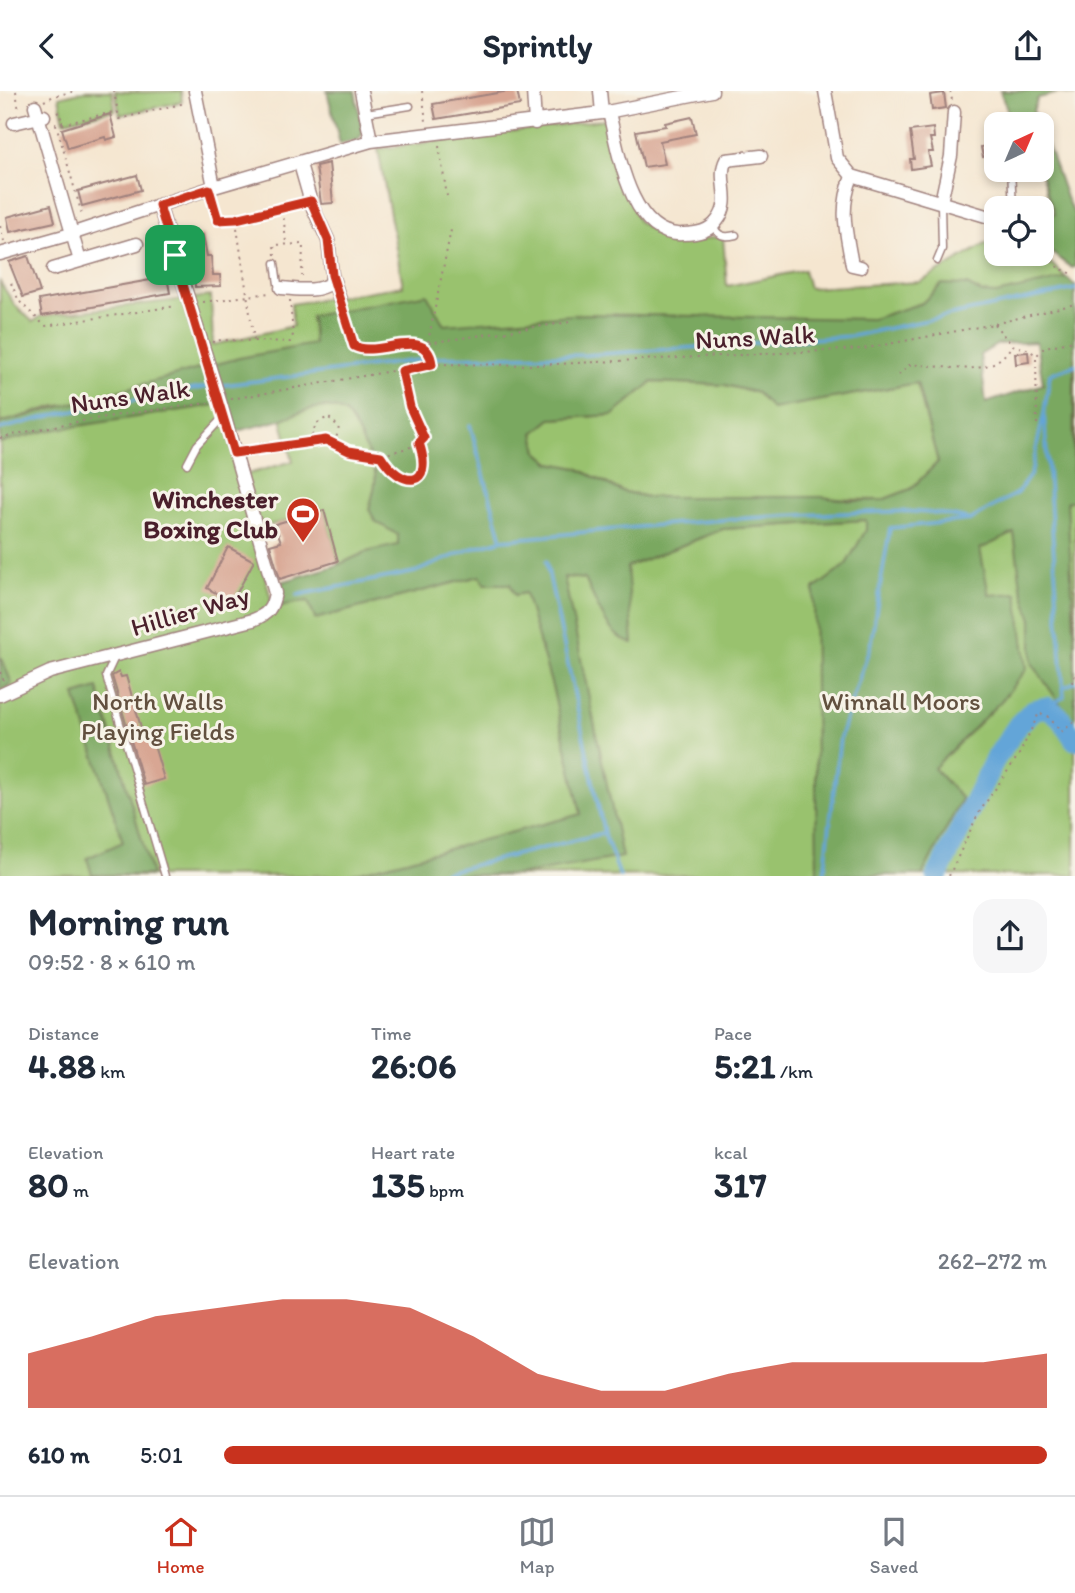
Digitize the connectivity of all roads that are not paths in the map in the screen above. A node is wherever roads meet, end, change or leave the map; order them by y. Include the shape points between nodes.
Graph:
1 (195, 91) edge
2 (362, 91) edge
3 (533, 91) edge
4 (600, 91) edge
5 (712, 91) edge
6 (825, 91) edge
7 (410, 106) dead end
8 (954, 112) dead end
9 (366, 113) junction
10 (605, 113) junction
11 (17, 119) road end
12 (535, 123) junction
13 (371, 141) junction
14 (761, 156) dead end
15 (300, 164) junction
16 (852, 176) junction
17 (211, 188) junction
18 (941, 202) junction
19 (159, 205) junction
20 (984, 215) edge
21 (712, 225) junction
22 (71, 234) junction
23 (736, 235) dead end
24 (137, 244) dead end
25 (4, 253) edge
26 (80, 261) junction
27 (937, 261) dead end
28 (275, 263) road end
29 (861, 267) dead end
30 (53, 269) dead end
31 (332, 275) junction
32 (285, 288) joint
33 (340, 300) road end
34 (224, 416) junction
35 (187, 464) dead end
36 (116, 655) junction
37 (0, 695) edge
38 (165, 876) edge

1 - 17 street
2 - 9 street
3 - 12 street
4 - 10 street
5 - 10 street
6 - 16 street via 837,158
7 - 9 lane
8 - 18 street
9 - 13 street
10 - 12 street
10 - 21 street via 643,215 672,235 700,233
11 - 22 street via 40,113
12 - 13 street
13 - 15 street
14 - 21 street via 726,160 722,212
15 - 17 street
15 - 31 street via 328,240
16 - 18 street
16 - 29 street via 844,197 844,217 852,265
17 - 19 street
18 - 20 street
18 - 27 lane via 942,249
19 - 22 street
19 - 34 street, Hillier Way
21 - 23 lane via 719,235
22 - 25 street
22 - 26 street
24 - 26 street
26 - 30 street
28 - 32 lane via 278,284
31 - 32 street via 325,287
31 - 33 street
34 - 35 lane via 197,445
34 - 36 street, Hillier Way via 275,593 273,607 253,620
36 - 37 street, Hillier Way via 50,672
36 - 38 lane via 106,676

